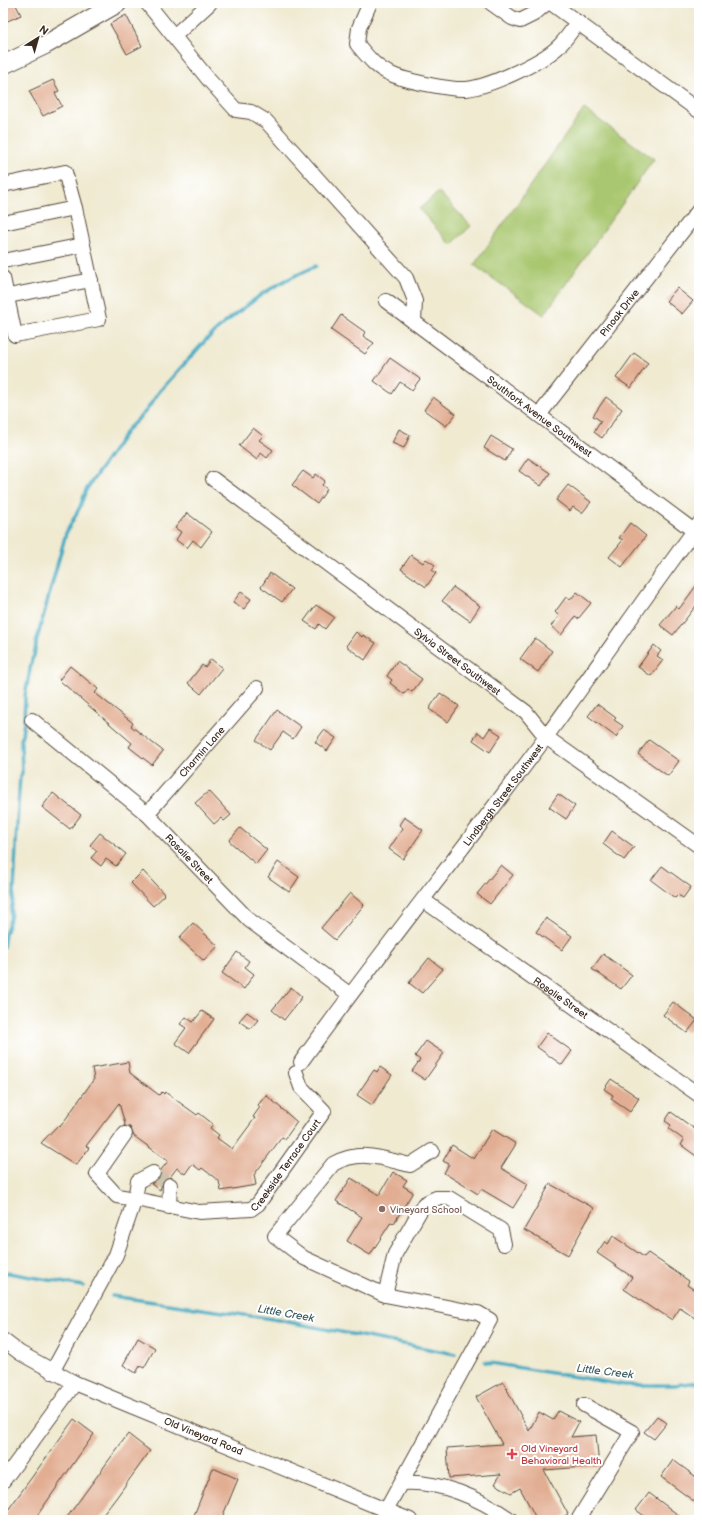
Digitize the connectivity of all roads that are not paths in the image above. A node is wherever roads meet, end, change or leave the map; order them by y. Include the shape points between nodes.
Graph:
1 (118, 3) edge
2 (147, 3) edge
3 (210, 3) edge
4 (370, 3) edge
5 (491, 3) edge
6 (547, 3) edge
7 (551, 3) edge
8 (578, 22) junction
9 (174, 36) junction
10 (3, 65) edge
11 (699, 111) edge
12 (3, 185) edge
13 (75, 208) junction
14 (699, 210) edge
15 (3, 223) edge
16 (83, 245) junction
17 (3, 261) edge
18 (3, 278) edge
19 (91, 280) junction
20 (5, 297) edge
21 (386, 300) dead end
22 (414, 322) junction
23 (539, 415) junction
24 (213, 479) dead end
25 (696, 527) edge
26 (256, 688) dead end
27 (32, 720) dead end
28 (546, 737) junction
29 (146, 814) junction
30 (699, 846) edge
31 (423, 900) junction
32 (349, 994) junction
33 (298, 1067) joint
34 (699, 1095) edge
35 (125, 1134) dead end
36 (432, 1150) dead end
37 (153, 1173) dead end
38 (170, 1185) dead end
39 (135, 1199) junction
40 (170, 1207) junction
41 (504, 1244) dead end
42 (385, 1294) junction
43 (3, 1340) edge
44 (52, 1372) junction
45 (75, 1383) junction
46 (584, 1405) dead end
47 (3, 1481) edge
48 (401, 1483) junction
49 (386, 1510) junction
50 (410, 1520) edge
51 (511, 1520) edge
52 (578, 1520) edge

1 - 10 main road via 45,45
2 - 9 street
3 - 9 street
4 - 8 street via 359,28 357,44 371,62 391,75 465,89 495,80 536,62 558,48
5 - 6 street via 520,21
7 - 8 street
8 - 11 street
9 - 22 street via 236,110 251,112 266,121 406,278 415,302
12 - 13 street via 65,172
13 - 15 street
13 - 16 street
14 - 23 street, Pinoak Drive
16 - 17 street
16 - 19 street
18 - 20 street
19 - 20 street
19 - 20 street via 99,319 15,335
21 - 22 street, Southfork Avenue Southwest
22 - 23 street, Southfork Avenue Southwest
23 - 25 street, Southfork Avenue Southwest
24 - 28 street, Sylvia Street Southwest via 526,712
25 - 28 street, Lindbergh Street Southwest
26 - 29 street, Charmin Lane
27 - 29 street, Rosalie Street
28 - 30 street, Sylvia Street Southwest
28 - 31 street, Lindbergh Street Southwest
29 - 32 street, Rosalie Street via 249,920
31 - 32 street, Lindbergh Street Southwest
31 - 34 street, Rosalie Street
32 - 33 street, Lindbergh Street Southwest
33 - 40 street, Creekside Terrace Court via 301,1087 324,1111 258,1204 251,1208 199,1212
35 - 39 street, Creekside Terrace Court via 97,1174 117,1196
36 - 42 street via 410,1165 366,1155 333,1164 275,1236 304,1258
37 - 39 street via 138,1181
38 - 40 street
39 - 40 street, Creekside Terrace Court
39 - 44 street via 116,1255
41 - 42 street via 500,1230 449,1198 436,1198 424,1204 395,1254
42 - 48 street via 478,1313 490,1320
43 - 44 street, Old Vineyard Road
44 - 45 street, Old Vineyard Road
45 - 47 street
45 - 49 street, Old Vineyard Road
46 - 52 street via 632,1432
48 - 49 street
48 - 51 street via 418,1482 450,1490 491,1506
49 - 50 street, Old Vineyard Road

